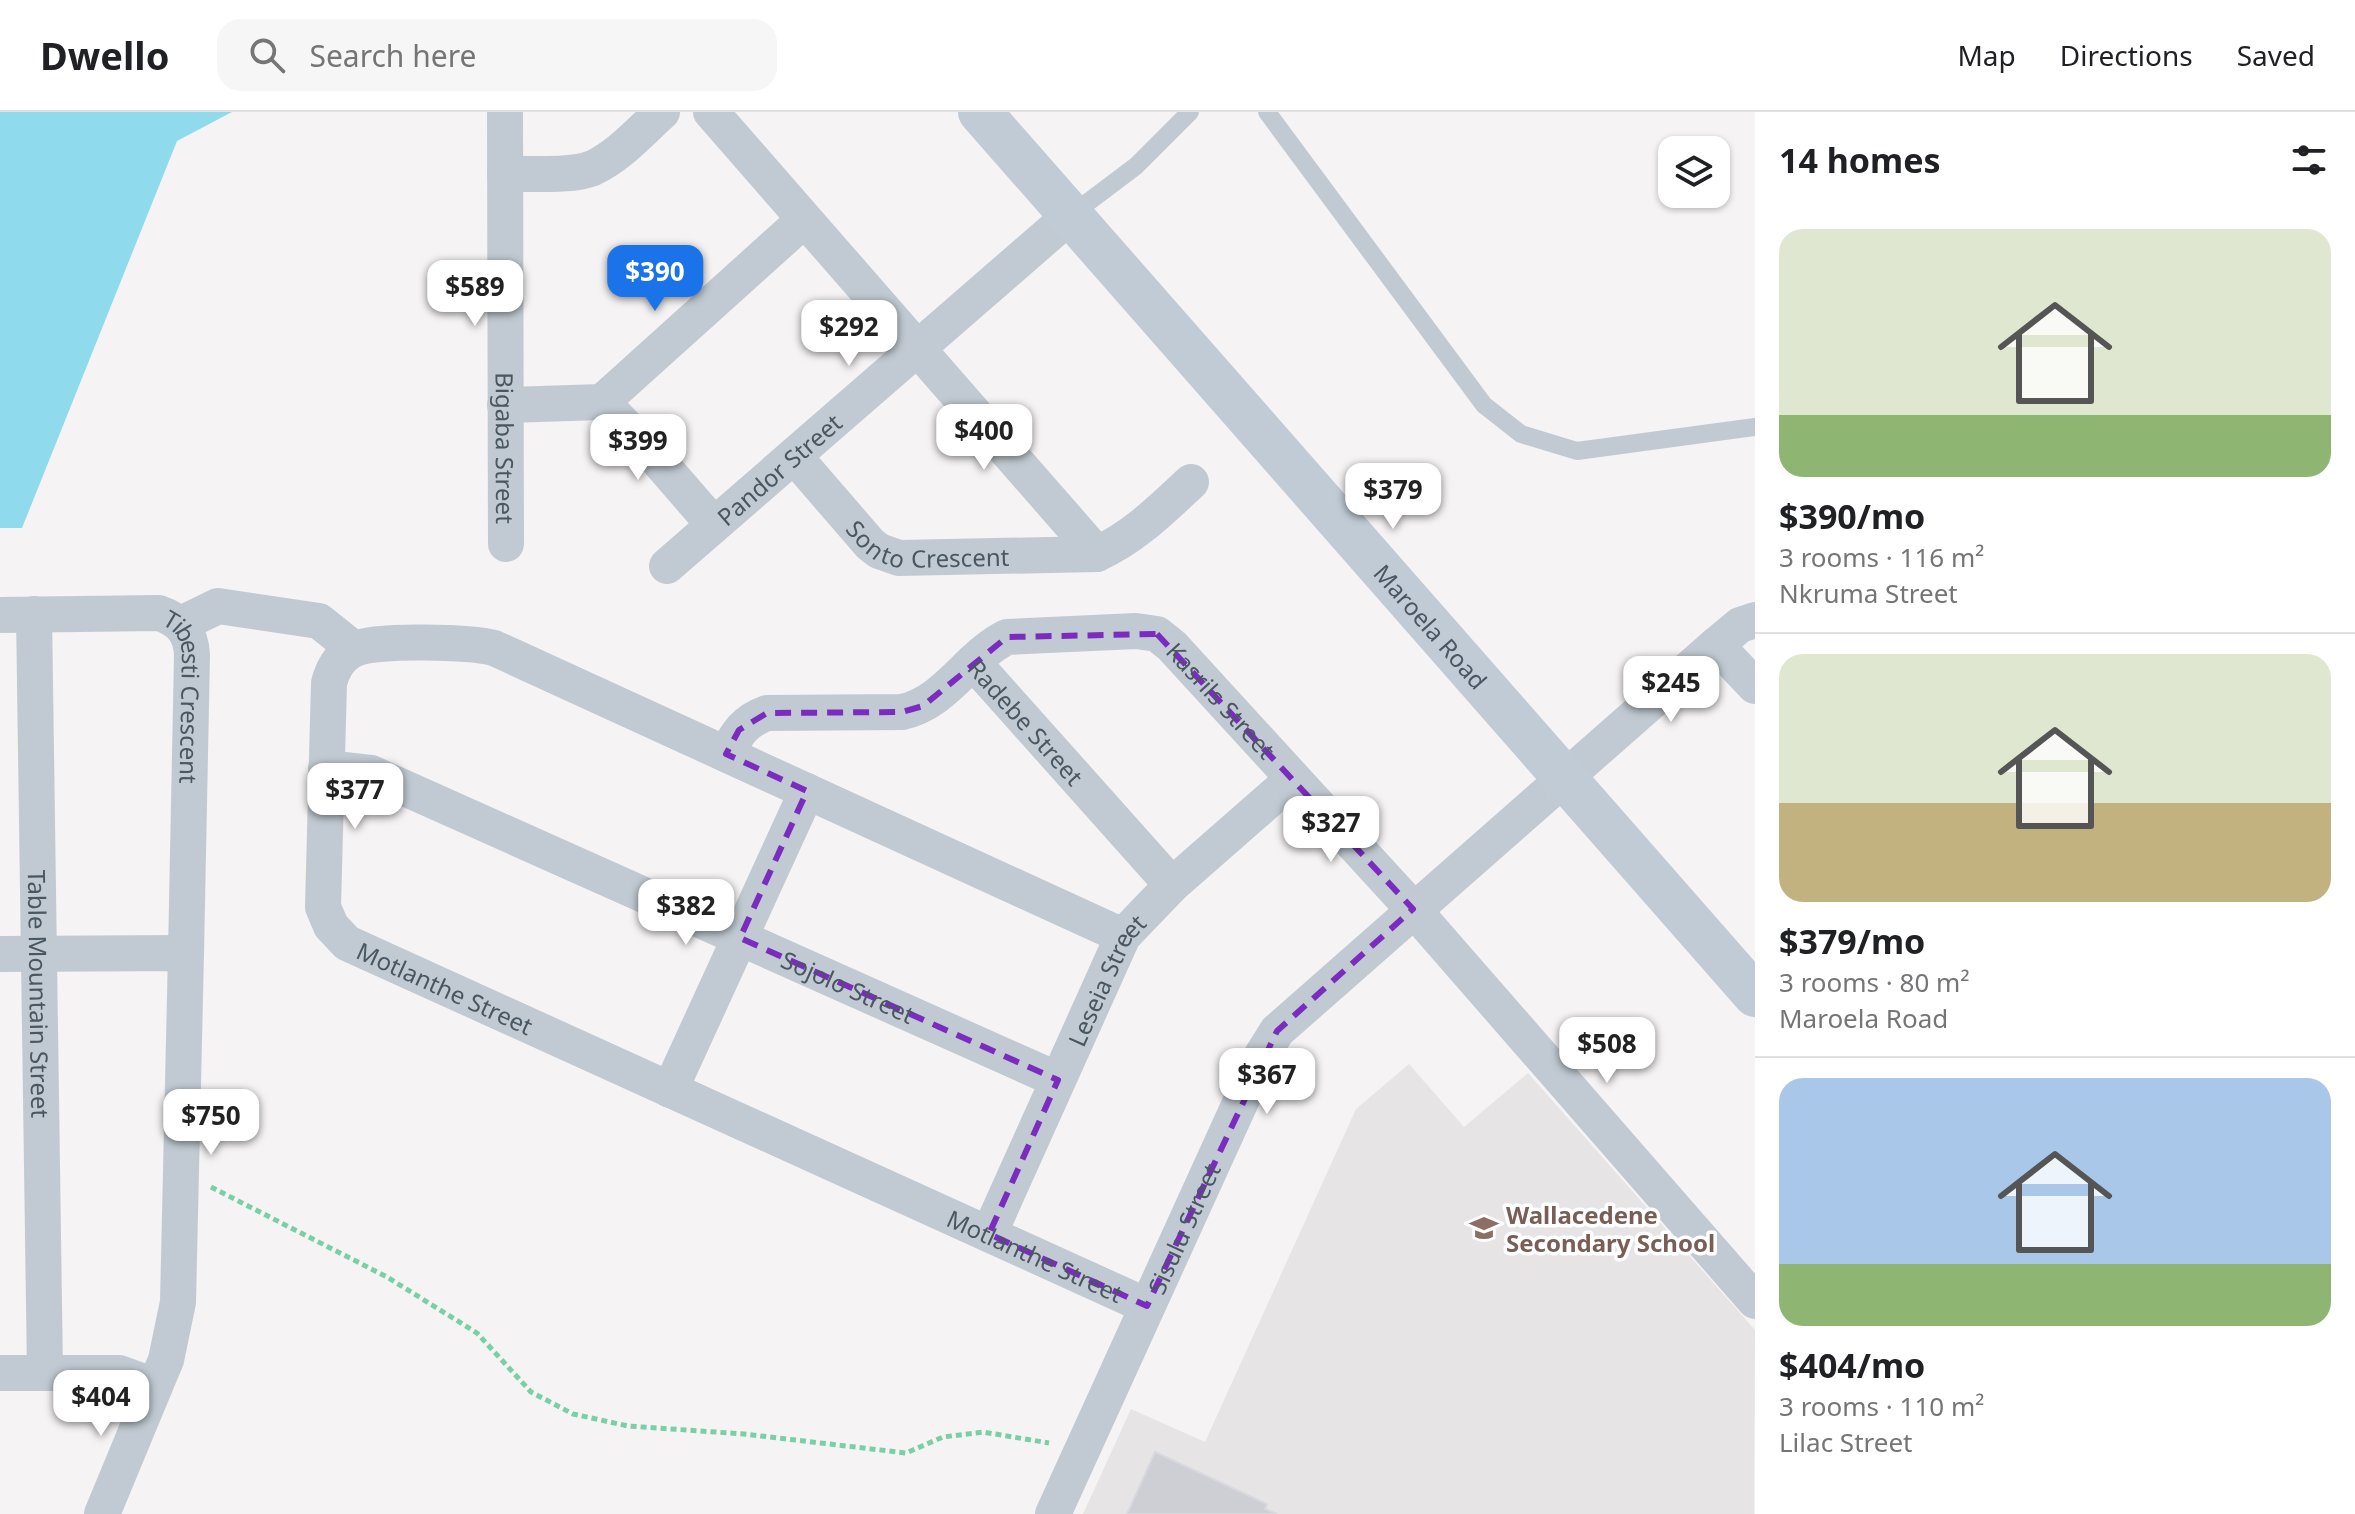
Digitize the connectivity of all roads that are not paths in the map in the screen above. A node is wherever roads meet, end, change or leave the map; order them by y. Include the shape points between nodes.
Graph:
1 (505, 112) edge
2 (662, 112) edge
3 (711, 112) edge
4 (980, 112) edge
5 (1190, 112) edge
6 (1267, 112) edge
7 (505, 174) junction
8 (1071, 215) junction
9 (804, 220) junction
10 (916, 349) junction
11 (602, 402) junction
12 (505, 405) junction
13 (1755, 427) edge
14 (794, 456) junction
15 (1191, 482) dead end
16 (714, 525) junction
17 (506, 544) dead end
18 (1097, 554) junction
19 (667, 566) dead end
20 (17, 614) edge
21 (1755, 620) edge
22 (181, 624) junction
23 (1716, 645) junction
24 (354, 649) junction
25 (973, 662) junction
26 (1755, 686) edge
27 (726, 754) junction
28 (326, 768) junction
29 (1564, 778) junction
30 (1293, 779) junction
31 (807, 791) junction
32 (1172, 885) junction
33 (1413, 909) junction
34 (1123, 936) junction
35 (740, 938) junction
36 (186, 953) junction
37 (0, 954) edge
38 (39, 954) junction
39 (1755, 995) edge
40 (1058, 1080) junction
41 (670, 1090) junction
42 (989, 1234) junction
43 (1755, 1301) edge
44 (1147, 1306) junction
45 (0, 1373) edge
46 (45, 1373) junction
47 (155, 1386) junction
48 (102, 1514) edge
49 (1053, 1514) edge

1 - 7 street, Bigaba Street
2 - 7 street via 592,169
3 - 9 street
4 - 8 street, Maroela Road
5 - 8 lane via 1136,166
6 - 13 lane via 1484,405 1521,434 1577,451
7 - 12 street, Bigaba Street
8 - 10 street, Pandor Street
8 - 29 street, Maroela Road
9 - 10 street
9 - 11 street
10 - 14 street, Pandor Street
10 - 18 street
11 - 12 street
11 - 16 street
12 - 17 street, Bigaba Street
14 - 16 street, Pandor Street
14 - 18 street, Sonto Crescent via 870,544 889,556
15 - 18 street, Sonto Crescent via 1140,529
16 - 19 street, Pandor Street
20 - 22 street, Tibesti Crescent via 159,613
20 - 38 street, Table Mountain Street
21 - 23 street, Sisulu Street
22 - 24 street via 218,606 319,621
22 - 36 street, Tibesti Crescent via 192,655
23 - 26 street
23 - 29 street, Sisulu Street
24 - 27 street via 378,644 494,648
24 - 28 street, Motlanthe Street via 337,663 329,683
25 - 27 street, Radebe Street via 912,710 767,713 739,730
25 - 30 street, Kasrils Street via 998,641 1017,635 1157,634
25 - 32 street, Radebe Street
27 - 31 street
28 - 35 street, Sojolo Street via 371,773
28 - 41 street, Motlanthe Street via 323,907 338,935
29 - 33 street, Sisulu Street
29 - 39 street, Maroela Road
30 - 32 street, Leseia Street
30 - 33 street, Kasrils Street
31 - 34 street
31 - 35 street
32 - 34 street, Leseia Street
33 - 43 street, Kasrils Street
33 - 44 street, Sisulu Street via 1277,1031
34 - 40 street, Leseia Street
35 - 40 street, Sojolo Street
35 - 41 street
36 - 38 street
36 - 47 street, Tibesti Crescent via 178,1302
37 - 38 street
38 - 46 street, Table Mountain Street
40 - 42 street, Leseia Street
41 - 42 street, Motlanthe Street
42 - 44 street, Motlanthe Street
44 - 49 street, Sisulu Street
45 - 46 street
46 - 47 street via 119,1373
47 - 48 street, Tibesti Crescent

